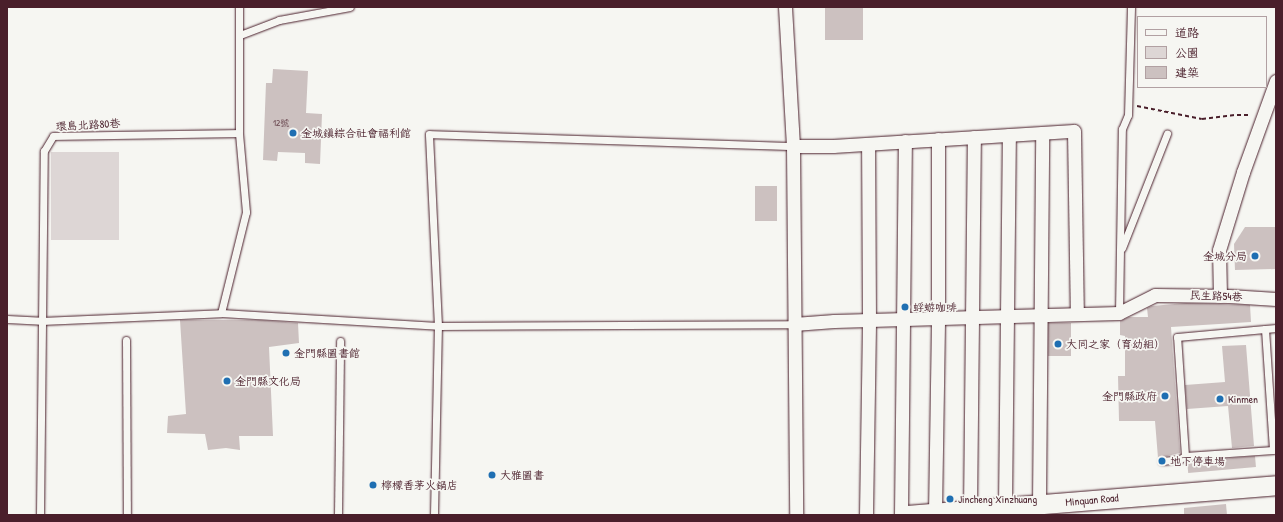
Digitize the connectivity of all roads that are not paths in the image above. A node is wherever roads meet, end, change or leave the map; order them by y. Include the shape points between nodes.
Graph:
1 (239, 7) edge
2 (350, 7) edge
3 (785, 7) edge
4 (1131, 7) edge
5 (240, 35) junction
6 (1276, 81) edge
7 (239, 132) junction
8 (1042, 133) junction
9 (1167, 134) dead end
10 (1009, 135) junction
11 (974, 137) junction
12 (938, 139) junction
13 (905, 141) junction
14 (868, 144) junction
15 (793, 146) junction
16 (1120, 252) junction
17 (1220, 296) junction
18 (1276, 299) edge
19 (221, 313) junction
20 (1119, 313) junction
21 (1076, 314) junction
22 (1041, 315) junction
23 (1006, 316) junction
24 (972, 317) junction
25 (938, 318) junction
26 (7, 319) edge
27 (903, 319) junction
28 (869, 320) junction
29 (41, 321) junction
30 (794, 324) junction
31 (438, 326) junction
32 (1276, 328) edge
33 (1265, 329) junction
34 (126, 340) dead end
35 (340, 341) dead end
36 (1273, 389) edge
37 (1274, 419) edge
38 (1185, 456) junction
39 (1162, 461) dead end
40 (1276, 484) edge
41 (1039, 504) junction
42 (1006, 507) junction
43 (970, 510) junction
44 (931, 514) edge
45 (40, 515) edge
46 (127, 515) edge
47 (338, 515) edge
48 (434, 515) edge
49 (796, 515) edge
50 (866, 515) edge
51 (901, 515) edge
52 (907, 515) edge

1 - 5 lane
2 - 5 lane via 279,20
3 - 15 street
4 - 16 lane via 1128,115 1122,129
5 - 7 lane
6 - 17 street via 1243,172 1219,250
7 - 19 lane via 246,212
7 - 29 lane, 環島北路80巷 via 53,136 44,151
8 - 10 street
8 - 21 street via 1074,131
8 - 22 street
9 - 16 lane
10 - 11 street
10 - 23 street
11 - 12 street
11 - 24 street
12 - 13 street
12 - 25 street
13 - 14 street
13 - 27 street
14 - 15 street
14 - 28 street
15 - 30 street
15 - 31 lane via 429,134
16 - 20 lane
17 - 18 street, 民生路54巷
17 - 20 street, 民生路54巷 via 1155,295
19 - 29 lane
19 - 31 lane
20 - 21 street
21 - 22 street
22 - 23 street
22 - 41 street
23 - 24 street
23 - 42 street
24 - 25 street
24 - 43 street
25 - 27 street
25 - 44 street
26 - 29 lane
27 - 28 street
27 - 51 street
28 - 30 street
28 - 50 street
29 - 45 lane
30 - 31 lane
30 - 49 street
31 - 48 lane
32 - 33 lane
33 - 36 lane
33 - 38 lane via 1203,338 1178,337
34 - 46 lane
35 - 47 lane
36 - 37 lane
37 - 38 lane via 1273,450
38 - 39 lane
40 - 41 main road, Minquan Road
41 - 42 main road, Minquan Road
42 - 43 main road, Minquan Road
43 - 44 main road, Minquan Road
44 - 52 main road, Minquan Road

